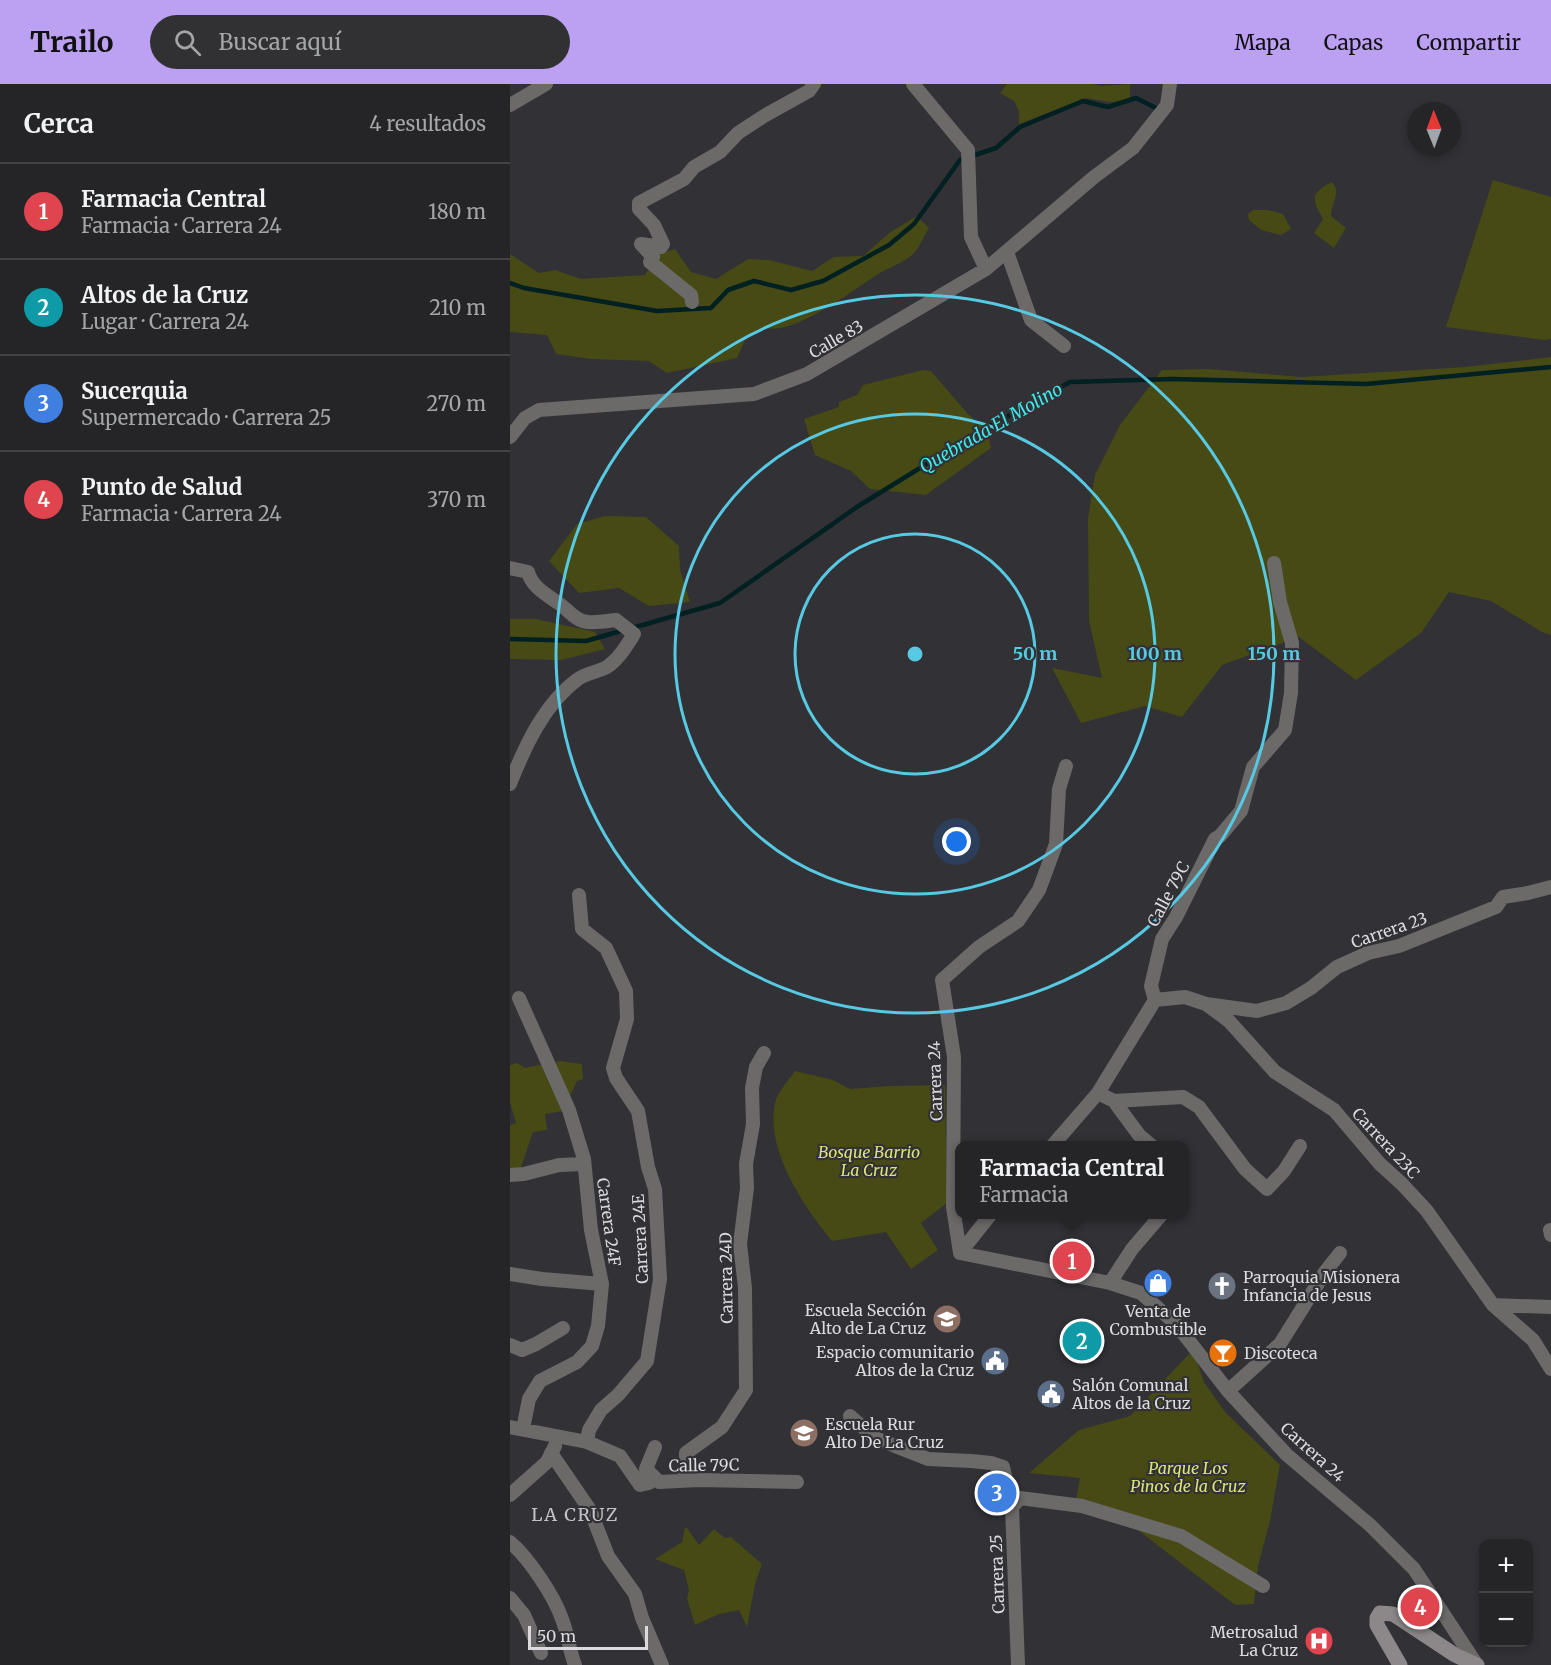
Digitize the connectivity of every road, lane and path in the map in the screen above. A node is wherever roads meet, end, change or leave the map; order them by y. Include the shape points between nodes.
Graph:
1 (546, 84) edge
2 (814, 84) edge
3 (914, 84) edge
4 (1170, 84) edge
5 (510, 105) edge
6 (1007, 252) junction
7 (986, 269) junction
8 (692, 302) dead end
9 (1064, 346) dead end
10 (510, 437) edge
11 (1274, 563) dead end
12 (510, 568) edge
13 (1066, 766) dead end
14 (510, 784) edge
15 (1551, 887) edge
16 (579, 894) dead end
17 (519, 998) dead end
18 (1155, 1000) junction
19 (1206, 1004) junction
20 (764, 1053) dead end
21 (1098, 1094) junction
22 (1114, 1101) junction
23 (1056, 1141) edge
24 (1146, 1141) edge
25 (1300, 1146) dead end
26 (584, 1164) junction
27 (517, 1174) edge
28 (988, 1219) edge
29 (1159, 1219) edge
30 (1550, 1230) edge
31 (1551, 1234) edge
32 (960, 1253) junction
33 (1340, 1253) dead end
34 (510, 1274) edge
35 (1110, 1283) junction
36 (602, 1284) junction
37 (1493, 1305) junction
38 (1551, 1307) edge
39 (563, 1328) dead end
40 (510, 1345) edge
41 (1551, 1369) edge
42 (1228, 1391) junction
43 (850, 1416) dead end
44 (517, 1428) edge
45 (559, 1436) junction
46 (586, 1442) junction
47 (655, 1447) dead end
48 (551, 1453) junction
49 (646, 1469) junction
50 (685, 1481) junction
51 (797, 1482) dead end
52 (510, 1496) edge
53 (1012, 1507) junction
54 (510, 1542) edge
55 (1263, 1586) dead end
56 (510, 1598) edge
57 (541, 1653) dead end
58 (575, 1665) edge
59 (662, 1665) edge
60 (1017, 1665) edge
61 (1400, 1665) edge
62 (1477, 1665) edge

1 - 5 street
2 - 8 street via 809,91 738,133 720,152 684,178 639,203 639,209 654,225 663,244 641,244 652,257 650,262 691,295
3 - 7 street via 968,150 971,237
4 - 6 street, Calle 83 via 1167,105 1133,148
6 - 7 street, Calle 83
6 - 9 street via 1031,320
7 - 10 street, Calle 83 via 807,374 754,394 539,410 525,418
11 - 18 street, Calle 79C via 1292,642 1291,693 1285,730 1253,767 1241,811 1215,839 1162,939 1150,986
12 - 14 street via 528,572 539,589 574,618 587,622 616,620 634,634 608,666 580,678 560,694 525,746
13 - 32 street, Carrera 24 via 1059,789 1056,844 1039,890 1018,921 979,947 942,980 954,1057 953,1206
15 - 19 street, Carrera 23 via 1503,897 1496,907 1448,928 1399,946 1368,952 1337,967 1286,1003 1257,1011
16 - 46 street, Carrera 24E via 582,929 606,948 626,991 627,1019 613,1068 638,1110 654,1189 660,1279 647,1361 601,1410
17 - 26 street, Carrera 24F via 569,1110
18 - 19 street, Carrera 23C via 1185,997
18 - 21 street
19 - 37 street, Carrera 23C via 1228,1021 1275,1072 1334,1110 1427,1211
20 - 50 street, Carrera 24D via 756,1067 752,1088 753,1124 740,1244 745,1288 746,1390 722,1426 686,1453
21 - 22 street
21 - 23 street
22 - 24 street
22 - 25 street via 1183,1097 1198,1107 1245,1169 1266,1189
26 - 27 street
26 - 36 street, Carrera 24F
28 - 32 street
29 - 35 street via 1132,1249
30 - 31 street
32 - 35 street, Carrera 24
33 - 42 street via 1280,1344
34 - 36 street
35 - 42 street, Carrera 24 via 1141,1293 1176,1324
36 - 44 street, Carrera 24F via 592,1346 577,1362 540,1381
37 - 38 street
37 - 41 street, Carrera 23C via 1533,1340
39 - 40 street via 522,1350
42 - 62 street, Carrera 24 via 1287,1455 1371,1525 1414,1569
43 - 53 street, Carrera 25 via 876,1438 928,1459 1003,1467
44 - 45 street, Calle 79C
45 - 46 street, Calle 79C
45 - 48 street
46 - 49 street, Calle 79C via 620,1456 640,1485 649,1483
47 - 49 street
48 - 52 street via 547,1462
48 - 59 street via 590,1510 608,1557 635,1594
49 - 50 street, Calle 79C via 659,1482
50 - 51 street, Calle 79C
53 - 55 street via 1020,1498 1082,1506 1135,1521 1181,1536
53 - 60 street, Carrera 25
54 - 58 street via 552,1598 563,1620
56 - 57 street via 524,1615
61 - 62 street via 1377,1625 1380,1613 1393,1614

